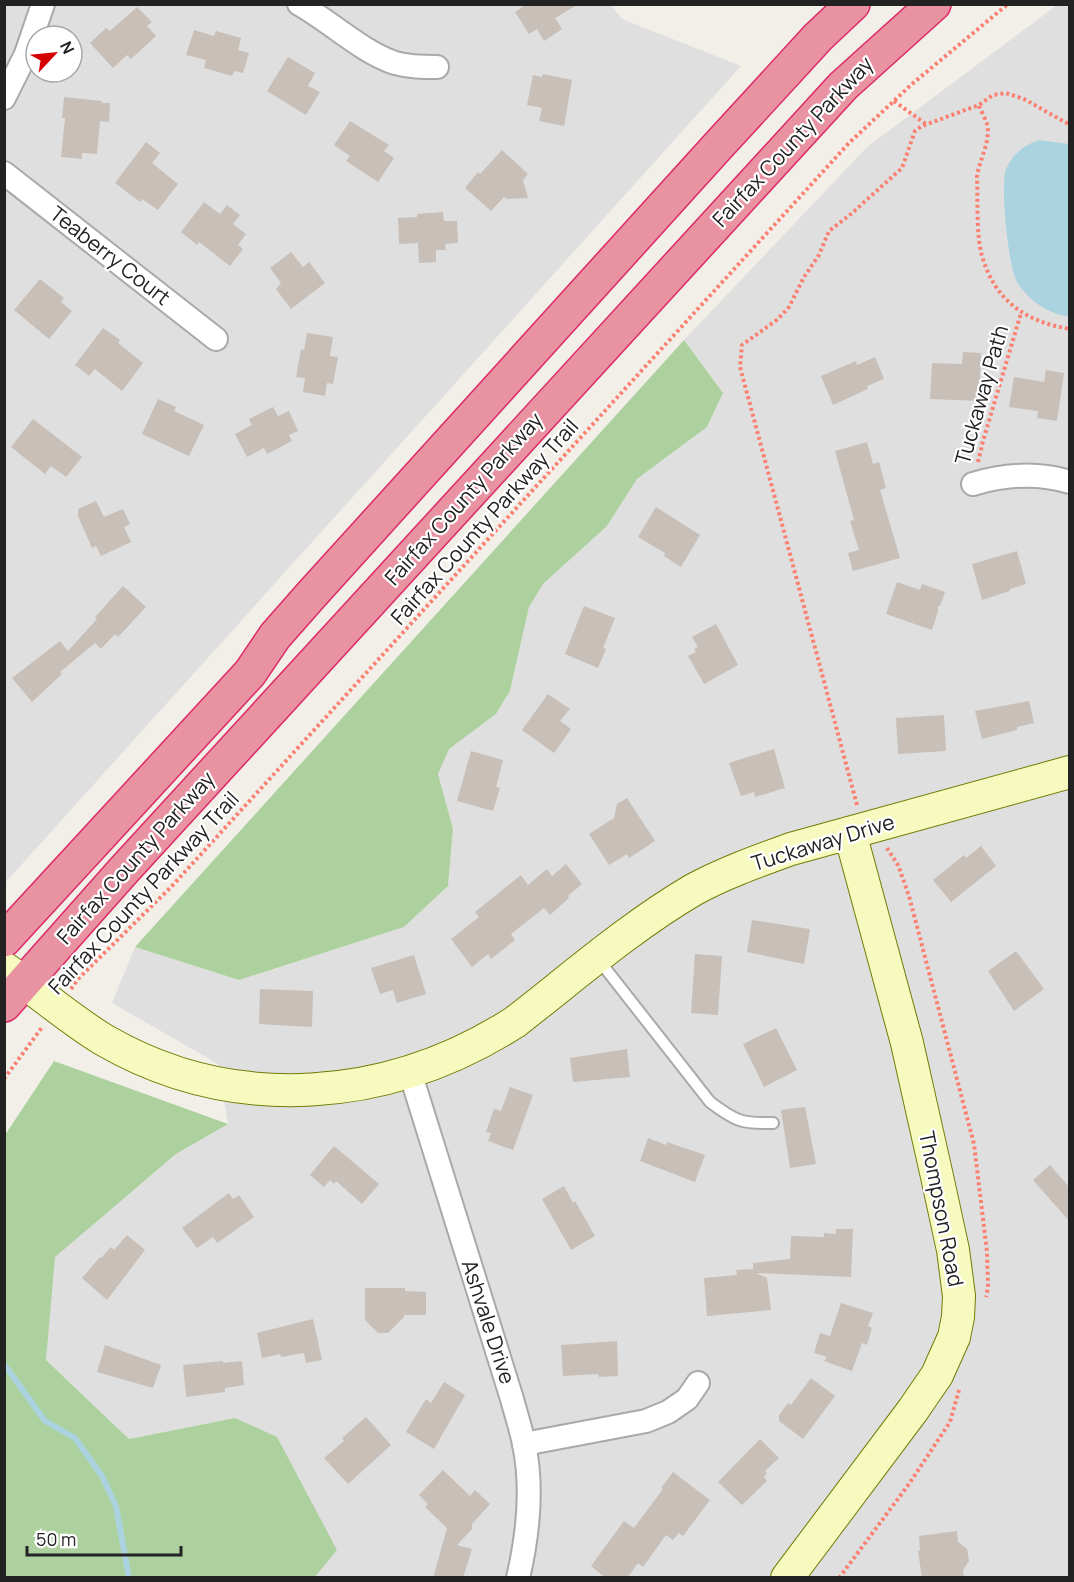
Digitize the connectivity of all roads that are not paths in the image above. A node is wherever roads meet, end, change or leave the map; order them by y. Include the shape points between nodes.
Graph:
1 (42, 4) edge
2 (299, 4) edge
3 (853, 4) edge
4 (934, 4) edge
5 (437, 68) dead end
6 (4, 99) edge
7 (4, 173) edge
8 (216, 339) dead end
9 (1070, 482) edge
10 (974, 484) road end
11 (1070, 772) edge
12 (850, 833) junction
13 (4, 940) edge
14 (597, 958) junction
15 (11, 985) edge
16 (410, 1072) junction
17 (773, 1123) dead end
18 (698, 1383) dead end
19 (524, 1444) junction
20 (518, 1578) edge
21 (788, 1578) edge

1 - 6 street via 26,54
2 - 5 street via 374,53 396,63
3 - 13 highway, Fairfax County Parkway via 693,173 312,594 275,636 250,673
4 - 15 highway, Fairfax County Parkway via 843,86
7 - 8 street, Teaberry Court
9 - 10 street via 1042,475 1015,475
11 - 12 street, Tuckaway Drive
12 - 14 street, Tuckaway Drive via 791,849 695,889
12 - 21 street, Thompson Road via 907,1043 938,1181 952,1250 957,1317 954,1337 914,1410
14 - 16 street, Tuckaway Drive via 493,1036
14 - 17 lane via 710,1102 747,1124
15 - 16 street, Tuckaway Drive via 57,1007 106,1040 142,1058 232,1085 303,1090 352,1087
16 - 19 street, Ashvale Drive
18 - 19 street via 687,1398 668,1412 646,1421
19 - 20 street, Ashvale Drive via 528,1511

